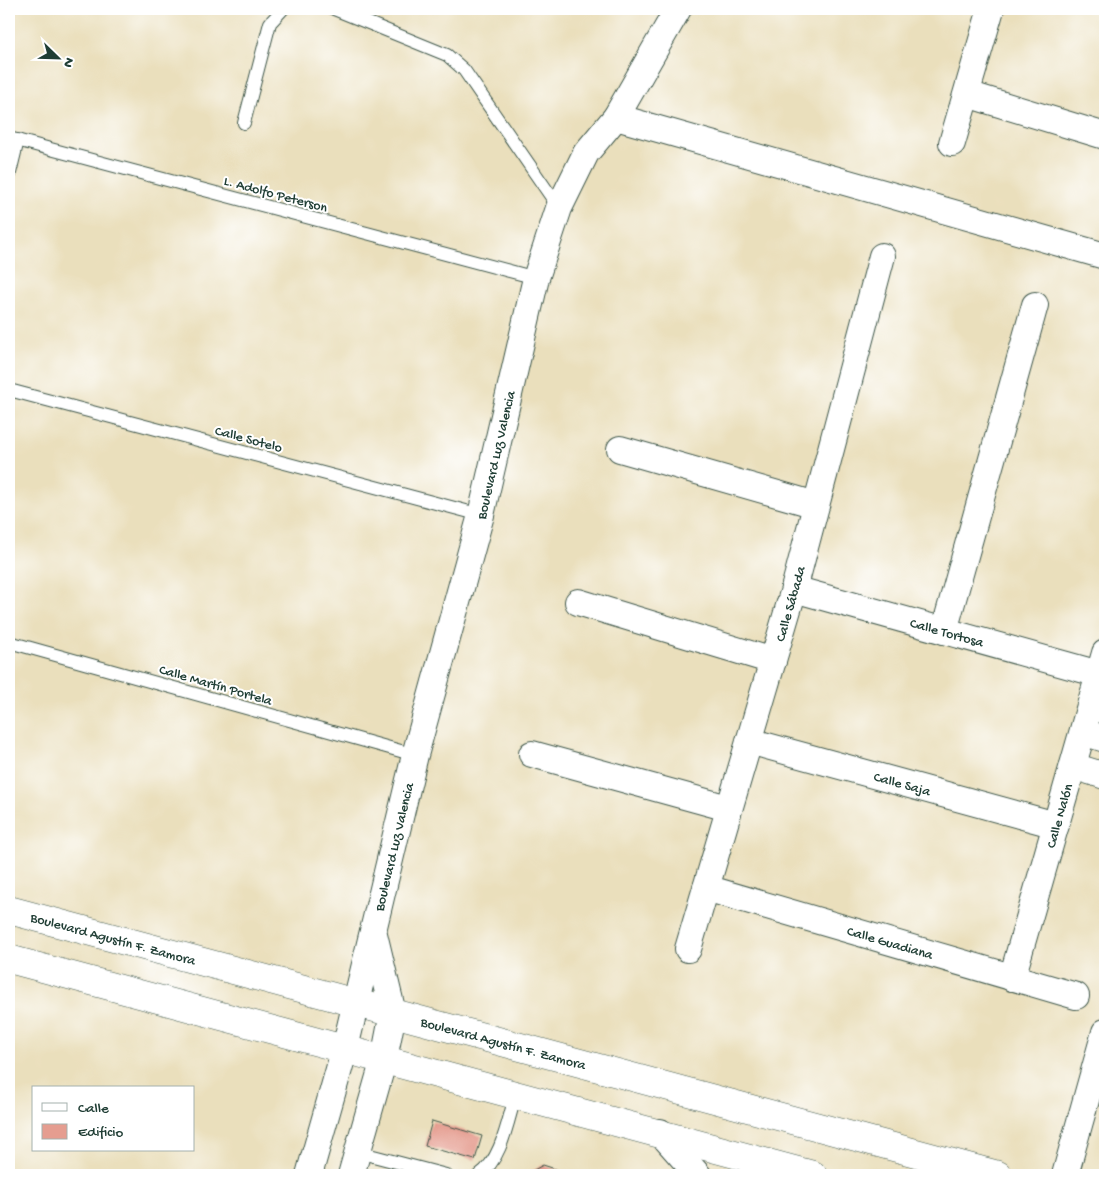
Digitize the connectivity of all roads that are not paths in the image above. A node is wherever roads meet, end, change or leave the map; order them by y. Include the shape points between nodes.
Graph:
1 (283, 9) edge
2 (334, 9) edge
3 (678, 9) edge
4 (990, 9) edge
5 (967, 94) junction
6 (616, 117) junction
7 (244, 123) dead end
8 (1105, 136) edge
9 (14, 139) edge
10 (952, 143) dead end
11 (9, 177) edge
12 (559, 208) junction
13 (882, 256) dead end
14 (1105, 256) edge
15 (536, 278) junction
16 (1035, 305) dead end
17 (9, 390) edge
18 (620, 449) dead end
19 (816, 505) junction
20 (481, 515) junction
21 (794, 589) junction
22 (578, 602) dead end
23 (944, 631) junction
24 (9, 642) edge
25 (772, 662) junction
26 (1102, 664) edge
27 (1094, 736) edge
28 (749, 740) junction
29 (532, 754) dead end
30 (415, 755) junction
31 (1073, 766) junction
32 (1105, 776) edge
33 (728, 808) junction
34 (1056, 825) junction
35 (706, 888) junction
36 (9, 910) edge
37 (372, 928) junction
38 (688, 949) dead end
39 (9, 958) edge
40 (1012, 978) junction
41 (1076, 996) dead end
42 (354, 1003) junction
43 (392, 1013) junction
44 (1105, 1032) edge
45 (345, 1048) junction
46 (384, 1058) junction
47 (516, 1094) junction
48 (660, 1132) junction
49 (355, 1164) edge
50 (308, 1175) edge
51 (446, 1175) edge
52 (479, 1175) edge
53 (698, 1175) edge
54 (813, 1175) edge
55 (998, 1175) edge
56 (1065, 1175) edge

1 - 7 lane via 270,23
2 - 12 lane via 447,55 464,70
3 - 6 street, Boulevard Luz Valencia
4 - 5 street
5 - 8 street
5 - 10 street
6 - 12 street, Boulevard Luz Valencia via 586,153
6 - 14 street
9 - 11 lane
9 - 15 lane, L. Adolfo Peterson
12 - 15 street, Boulevard Luz Valencia
13 - 19 street, Calle Sábada
15 - 20 street, Boulevard Luz Valencia
16 - 23 street
17 - 20 lane, Calle Sotelo
18 - 19 street
19 - 21 street, Calle Sábada
20 - 30 street, Boulevard Luz Valencia
21 - 23 street, Calle Tortosa
21 - 25 street, Calle Sábada
22 - 25 street
23 - 26 street, Calle Tortosa
24 - 30 lane, Calle Martín Portela
25 - 28 street, Calle Sábada
26 - 27 street, Calle Nalón
27 - 31 street, Calle Nalón
28 - 33 street, Calle Sábada
28 - 34 street, Calle Saja
29 - 33 street
30 - 37 street, Boulevard Luz Valencia
31 - 32 street
31 - 34 street, Calle Nalón
33 - 35 street, Calle Sábada
34 - 40 street, Calle Nalón
35 - 38 street, Calle Sábada
35 - 40 street, Calle Guadiana
36 - 42 street, Boulevard Agustín F. Zamora
37 - 42 street, Boulevard Luz Valencia
37 - 43 street, Boulevard Luz Valencia
39 - 45 street
40 - 41 street, Calle Guadiana
42 - 43 street, Boulevard Agustín F. Zamora
42 - 45 street, Boulevard Luz Valencia
43 - 46 street, Boulevard Luz Valencia
43 - 55 street, Boulevard Agustín F. Zamora
44 - 56 street
45 - 46 street
45 - 50 street, Boulevard Luz Valencia
46 - 47 street
46 - 49 street, Boulevard Luz Valencia
47 - 48 street
47 - 52 lane via 499,1147 488,1170
48 - 53 street
48 - 54 street
49 - 51 lane

